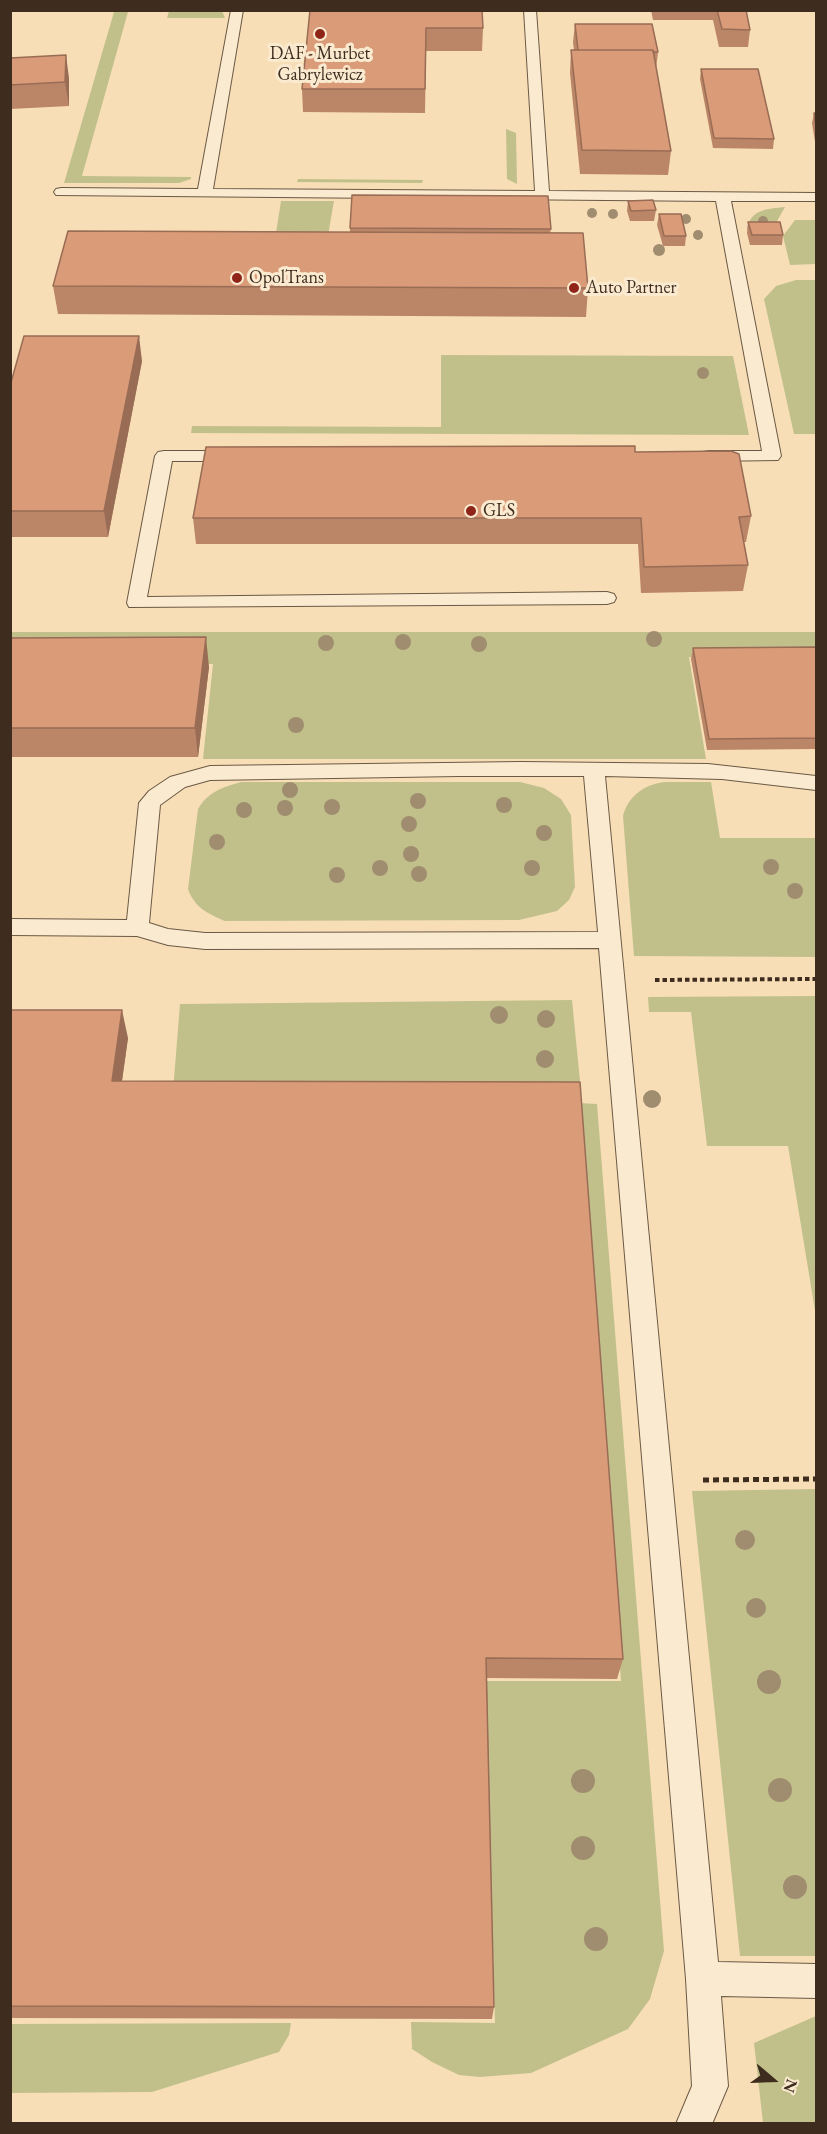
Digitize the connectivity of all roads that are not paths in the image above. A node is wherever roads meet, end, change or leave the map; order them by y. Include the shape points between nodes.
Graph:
1 (237, 10) edge
2 (530, 10) edge
3 (61, 192) dead end
4 (205, 192) junction
5 (542, 194) junction
6 (723, 196) junction
7 (816, 198) edge
8 (259, 456) edge
9 (689, 456) edge
10 (607, 598) dead end
11 (594, 769) junction
12 (816, 783) edge
13 (10, 927) edge
14 (137, 928) junction
15 (610, 940) junction
16 (703, 1979) junction
17 (816, 1981) edge
18 (694, 2124) edge

1 - 4 lane
2 - 5 lane
3 - 4 lane
4 - 5 lane
5 - 6 lane
6 - 7 lane
6 - 9 lane via 772,456
8 - 10 lane via 164,456 136,603
11 - 12 lane via 710,771
11 - 14 lane via 192,776 161,791 150,803
11 - 15 lane
13 - 14 lane
14 - 15 lane via 168,937 205,941
15 - 16 lane
16 - 17 lane
16 - 18 lane via 710,2086

